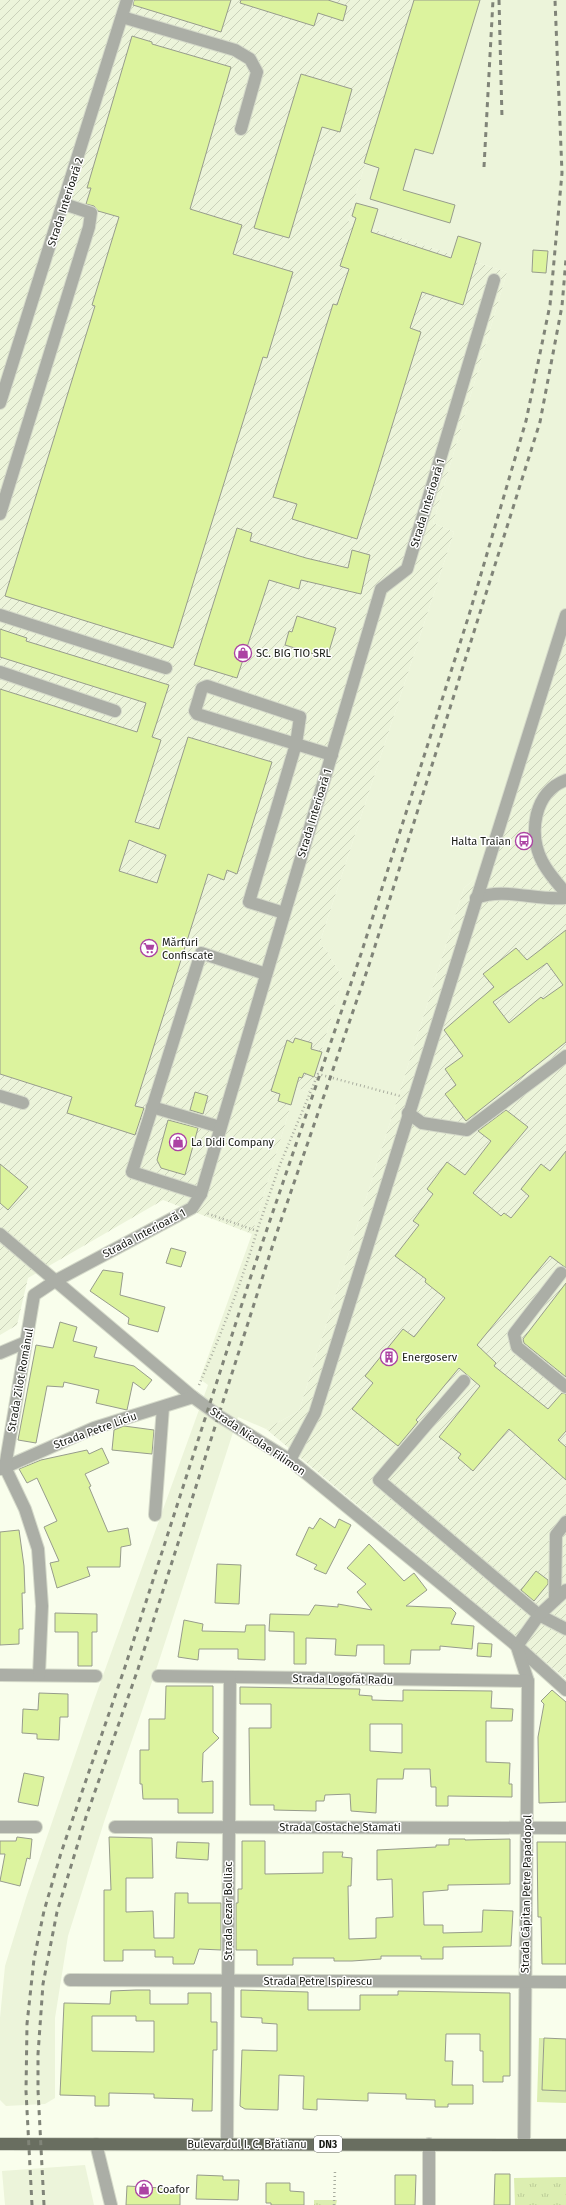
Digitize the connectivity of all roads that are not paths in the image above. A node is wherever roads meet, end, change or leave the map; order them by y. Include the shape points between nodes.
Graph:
1 (127, 0) edge
2 (122, 17) junction
3 (241, 129) dead end
4 (64, 204) junction
5 (494, 280) dead end
6 (0, 403) edge
7 (0, 514) edge
8 (0, 615) edge
9 (566, 615) edge
10 (166, 668) dead end
11 (0, 672) edge
12 (115, 711) dead end
13 (296, 744) junction
14 (332, 755) junction
15 (566, 780) edge
16 (566, 893) edge
17 (476, 898) junction
18 (566, 898) edge
19 (284, 913) junction
20 (266, 974) junction
21 (566, 1056) edge
22 (0, 1096) edge
23 (23, 1103) dead end
24 (152, 1107) junction
25 (408, 1113) junction
26 (220, 1127) junction
27 (201, 1194) junction
28 (0, 1234) edge
29 (561, 1273) dead end
30 (55, 1281) junction
31 (26, 1342) junction
32 (0, 1353) edge
33 (464, 1381) dead end
34 (566, 1387) edge
35 (193, 1397) junction
36 (163, 1406) junction
37 (290, 1460) junction
38 (3, 1468) edge
39 (155, 1514) dead end
40 (566, 1522) edge
41 (566, 1590) edge
42 (555, 1600) junction
43 (539, 1615) junction
44 (566, 1628) edge
45 (517, 1646) junction
46 (0, 1674) edge
47 (39, 1675) junction
48 (96, 1676) dead end
49 (158, 1676) dead end
50 (230, 1677) junction
51 (528, 1681) junction
52 (566, 1690) edge
53 (0, 1827) edge
54 (36, 1827) dead end
55 (115, 1827) dead end
56 (229, 1827) junction
57 (527, 1828) junction
58 (566, 1828) edge
59 (70, 1980) dead end
60 (228, 1981) junction
61 (525, 1982) junction
62 (566, 1982) edge
63 (0, 2144) edge
64 (96, 2144) junction
65 (227, 2144) junction
66 (429, 2144) junction
67 (524, 2145) junction
68 (566, 2145) edge
69 (111, 2205) edge
70 (429, 2205) edge

1 - 2 street, Strada Interioară 2
2 - 3 street via 235,50 250,59 257,72
2 - 4 street, Strada Interioară 2
4 - 6 street, Strada Interioară 2
4 - 7 street via 91,213 89,227
5 - 14 street, Strada Interioară 1 via 407,569 381,589
8 - 10 street
9 - 17 street
11 - 12 street
13 - 13 street via 299,716 207,686 202,688 195,711 197,714
13 - 14 street
13 - 19 street via 249,902
14 - 19 street, Strada Interioară 1
15 - 16 street via 558,783 545,795 536,814 535,835 541,860
17 - 18 street via 499,893 534,898
17 - 25 street
19 - 20 street, Strada Interioară 1
20 - 24 street via 202,953
20 - 26 street, Strada Interioară 1
21 - 25 street via 467,1130 422,1123
22 - 23 street
24 - 26 street
24 - 27 street via 132,1172
25 - 37 street via 314,1413
26 - 27 street, Strada Interioară 1
27 - 30 street, Strada Interioară 1 via 192,1208
28 - 30 street, Strada Nicolae Filimon
29 - 34 street via 514,1334 517,1346
30 - 31 street, Strada Zilot Românul via 34,1295
30 - 35 street, Strada Nicolae Filimon
31 - 32 street
31 - 38 street, Strada Zilot Românul
33 - 43 street via 379,1480
35 - 36 street, Strada Petre Liciu
35 - 37 street, Strada Nicolae Filimon
36 - 38 street, Strada Petre Liciu via 94,1428
36 - 39 street
37 - 45 street, Strada Nicolae Filimon
38 - 47 street via 25,1509 38,1549 42,1606
40 - 42 street via 556,1535
41 - 42 street
42 - 43 street
43 - 44 street
43 - 45 street
45 - 51 street, Strada Căpitan Petre Papadopol
45 - 52 street, Strada Nicolae Filimon
46 - 47 street
47 - 48 street
49 - 50 street, Strada Logofăt Radu
50 - 51 street, Strada Logofăt Radu
50 - 56 street, Strada Cezar Bolliac
51 - 57 street, Strada Căpitan Petre Papadopol
53 - 54 street
55 - 56 street, Strada Costache Stamati
56 - 57 street, Strada Costache Stamati
56 - 60 street, Strada Cezar Bolliac
57 - 58 street, Strada Costache Stamati
57 - 61 street, Strada Căpitan Petre Papadopol
59 - 60 street, Strada Petre Ispirescu
60 - 61 street, Strada Petre Ispirescu
60 - 65 street, Strada Cezar Bolliac
61 - 62 street, Strada Petre Ispirescu
61 - 67 street, Strada Căpitan Petre Papadopol
63 - 64 main road, Bulevardul I. C. Brătianu / DN3
64 - 65 main road, Bulevardul I. C. Brătianu / DN3
64 - 69 street
65 - 66 main road, Bulevardul I. C. Brătianu / DN3
66 - 67 main road, Bulevardul I. C. Brătianu / DN3
66 - 70 street
67 - 68 main road, Bulevardul I. C. Brătianu / DN3

